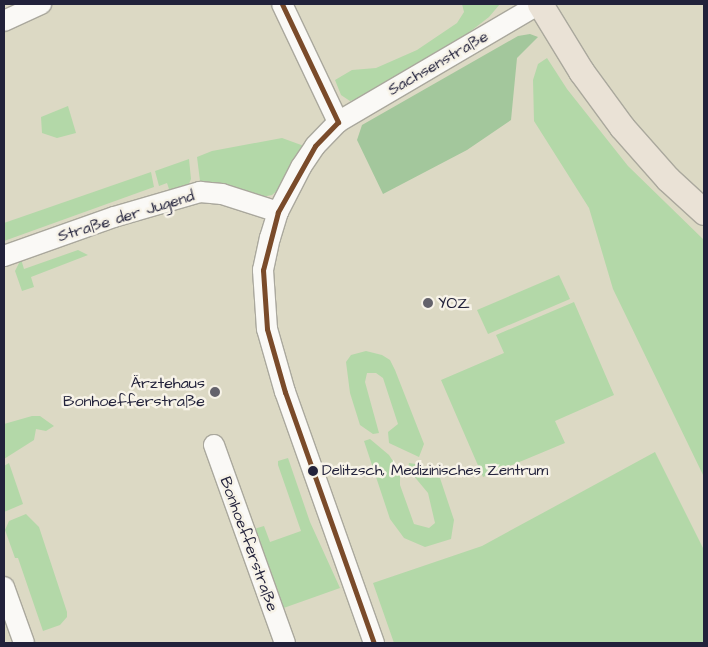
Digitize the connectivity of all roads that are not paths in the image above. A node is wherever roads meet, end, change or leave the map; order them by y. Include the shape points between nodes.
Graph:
1 (41, 4) edge
2 (282, 4) edge
3 (540, 4) edge
4 (4, 21) edge
5 (338, 122) junction
6 (278, 212) junction
7 (704, 212) edge
8 (4, 256) edge
9 (214, 445) dead end
10 (4, 588) edge
11 (24, 643) edge
12 (285, 643) edge
13 (374, 643) edge

1 - 4 street
2 - 5 street
3 - 5 street, Sachsenstraße
3 - 7 main road via 580,71 622,127 668,179
5 - 6 street, Sachsenstraße via 315,146
6 - 8 street, Straße der Jugend via 222,194 200,192 114,217
6 - 13 street, Sachsenstraße via 263,270 268,329 288,401
9 - 12 street, Bonhoefferstraße
10 - 11 street

